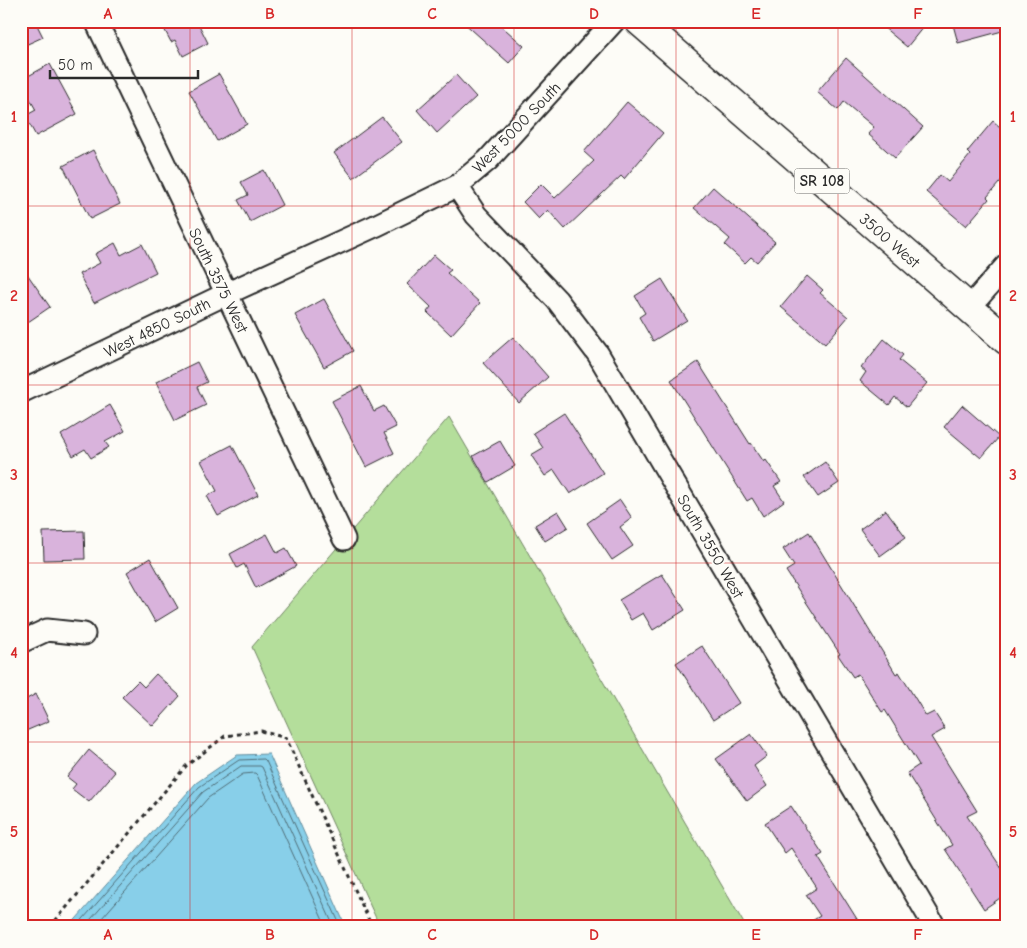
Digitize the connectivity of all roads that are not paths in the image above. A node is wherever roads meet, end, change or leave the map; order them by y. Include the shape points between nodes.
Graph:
1 (96, 21) edge
2 (614, 21) edge
3 (639, 21) edge
4 (457, 186) junction
5 (375, 226) joint
6 (1006, 266) edge
7 (226, 294) junction
8 (969, 308) junction
9 (1006, 340) edge
10 (21, 392) edge
11 (344, 539) dead end
12 (84, 634) dead end
13 (21, 642) edge
14 (935, 927) edge

1 - 7 street, South 3575 West
2 - 4 street, West 5000 South via 488,160
3 - 8 main road, 3500 West / SR 108
4 - 5 street, West 5000 South
4 - 14 street, South 3550 West via 476,215 557,300 598,354
5 - 7 street, West 4850 South
6 - 8 street
7 - 10 street, West 4850 South
7 - 11 street, South 3575 West
8 - 9 main road, 3500 West / SR 108
12 - 13 street via 47,630

